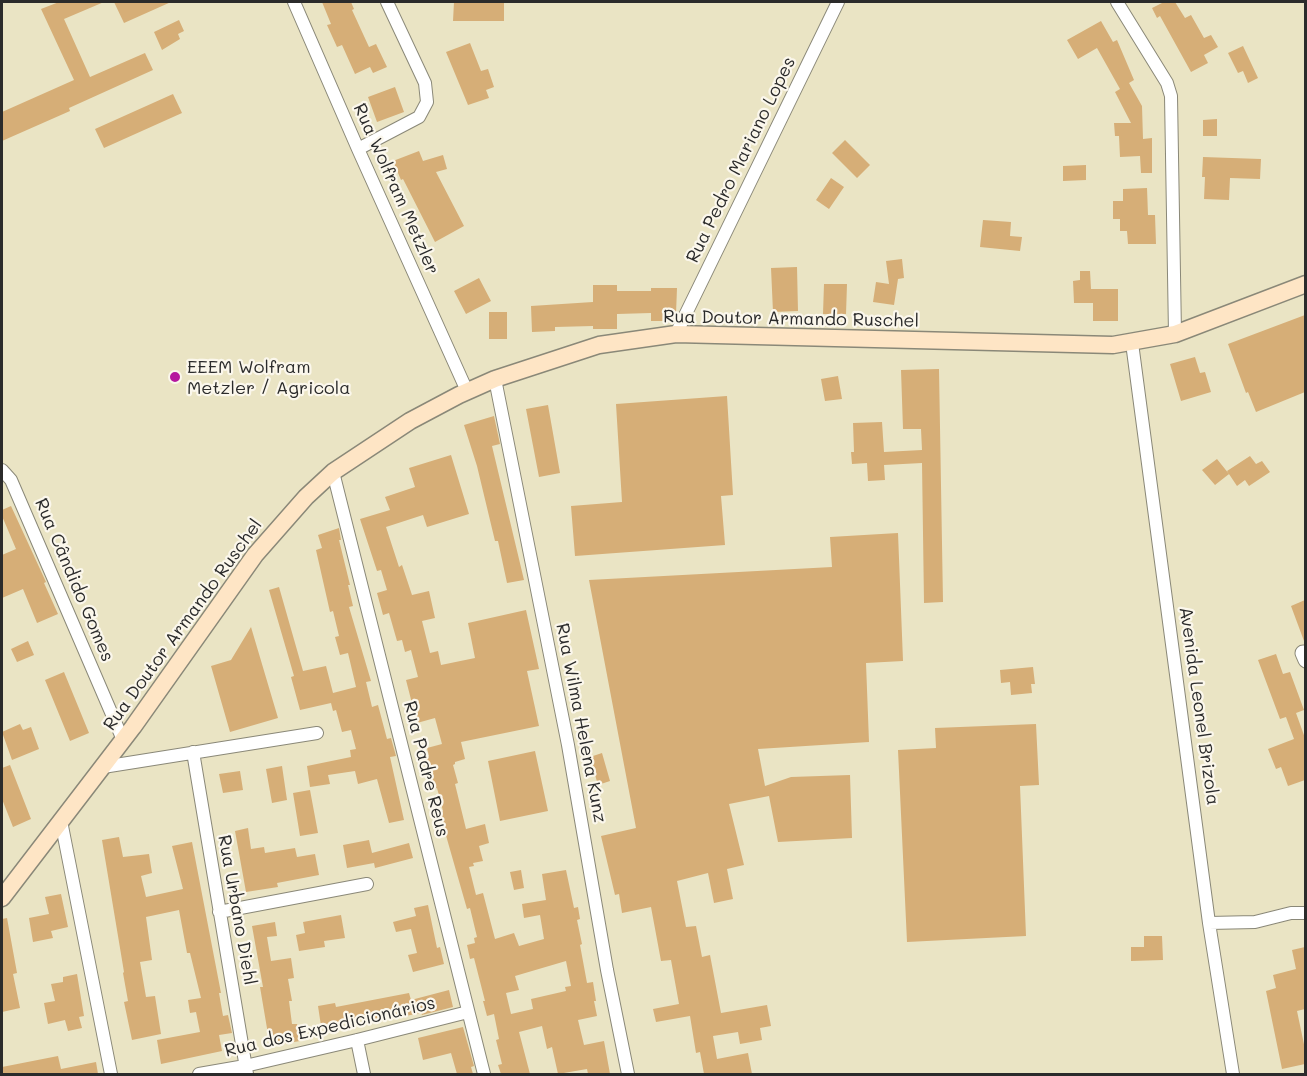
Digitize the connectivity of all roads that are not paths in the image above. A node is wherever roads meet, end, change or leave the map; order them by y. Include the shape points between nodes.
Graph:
1 (294, 2) edge
2 (387, 2) edge
3 (838, 2) edge
4 (1117, 2) edge
5 (358, 149) junction
6 (1305, 284) edge
7 (675, 334) junction
8 (1175, 334) junction
9 (1132, 343) junction
10 (495, 379) junction
11 (467, 391) junction
12 (2, 470) edge
13 (333, 472) junction
14 (1305, 653) edge
15 (1305, 660) edge
16 (317, 733) dead end
17 (123, 740) junction
18 (193, 752) junction
19 (102, 767) junction
20 (61, 821) junction
21 (367, 884) dead end
22 (2, 898) edge
23 (219, 912) junction
24 (1305, 913) edge
25 (1209, 923) junction
26 (468, 1012) junction
27 (357, 1040) junction
28 (246, 1070) edge
29 (111, 1074) edge
30 (200, 1074) edge
31 (364, 1074) edge
32 (483, 1074) edge
33 (628, 1074) edge
34 (1233, 1074) edge

1 - 5 street, Rua Wolfram Metzler
2 - 5 street via 425,83 427,102 419,117
3 - 7 street, Rua Pedro Mariano Lopes
4 - 8 street via 1167,83 1171,96
5 - 11 street, Rua Wolfram Metzler
6 - 8 main road, Rua Doutor Armando Ruschel
7 - 9 main road, Rua Doutor Armando Ruschel
7 - 10 main road, Rua Doutor Armando Ruschel via 599,345
8 - 9 main road, Rua Doutor Armando Ruschel
9 - 25 street, Avenida Leonel Brizola
10 - 11 main road, Rua Doutor Armando Ruschel
10 - 33 street, Rua Wilma Helena Kunz
11 - 13 main road, Rua Doutor Armando Ruschel via 410,421
12 - 17 street, Rua Cândido Gomes via 11,480
13 - 17 main road, Rua Doutor Armando Ruschel via 255,555
13 - 26 street, Rua Padre Reus
14 - 15 street
16 - 18 street
17 - 19 main road, Rua Doutor Armando Ruschel
18 - 19 street
18 - 23 street, Rua Urbano Diehl
19 - 20 main road, Rua Doutor Armando Ruschel
20 - 22 main road, Rua Doutor Armando Ruschel
20 - 29 street
21 - 23 street
23 - 28 street, Rua Urbano Diehl
24 - 25 street
25 - 34 street, Avenida Leonel Brizola
26 - 27 street, Rua dos Expedicionários
26 - 32 street, Rua Padre Reus
27 - 28 street, Rua dos Expedicionários
27 - 31 street
28 - 30 street, Rua dos Expedicionários

